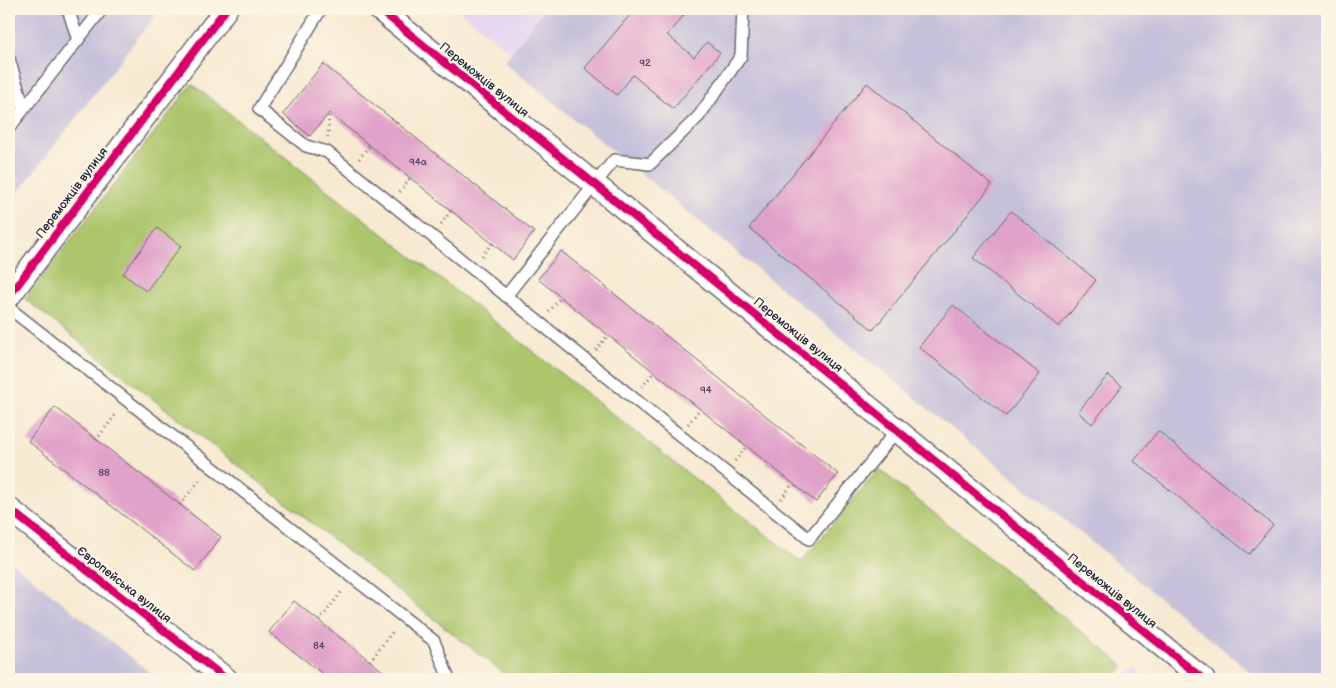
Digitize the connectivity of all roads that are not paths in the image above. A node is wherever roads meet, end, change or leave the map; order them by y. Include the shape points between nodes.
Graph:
1 (68, 9) edge
2 (102, 9) edge
3 (226, 9) edge
4 (321, 9) edge
5 (379, 9) edge
6 (743, 9) edge
7 (78, 40) junction
8 (9, 59) edge
9 (24, 108) junction
10 (9, 128) edge
11 (594, 184) junction
12 (9, 296) edge
13 (506, 296) junction
14 (9, 308) edge
15 (897, 430) junction
16 (9, 509) edge
17 (226, 679) edge
18 (449, 679) edge
19 (1203, 679) edge

1 - 7 lane
2 - 7 lane
3 - 12 street, Переможців вулиця
4 - 13 lane via 260,109 306,146 327,152
5 - 11 street, Переможців вулиця
6 - 11 lane via 741,56 699,116 650,164 614,160
7 - 9 lane
8 - 9 lane
9 - 10 lane
11 - 13 lane
11 - 15 street, Переможців вулиця
13 - 15 lane via 809,539
14 - 18 lane via 434,641
15 - 19 street, Переможців вулиця
16 - 17 street, Європейська вулиця

